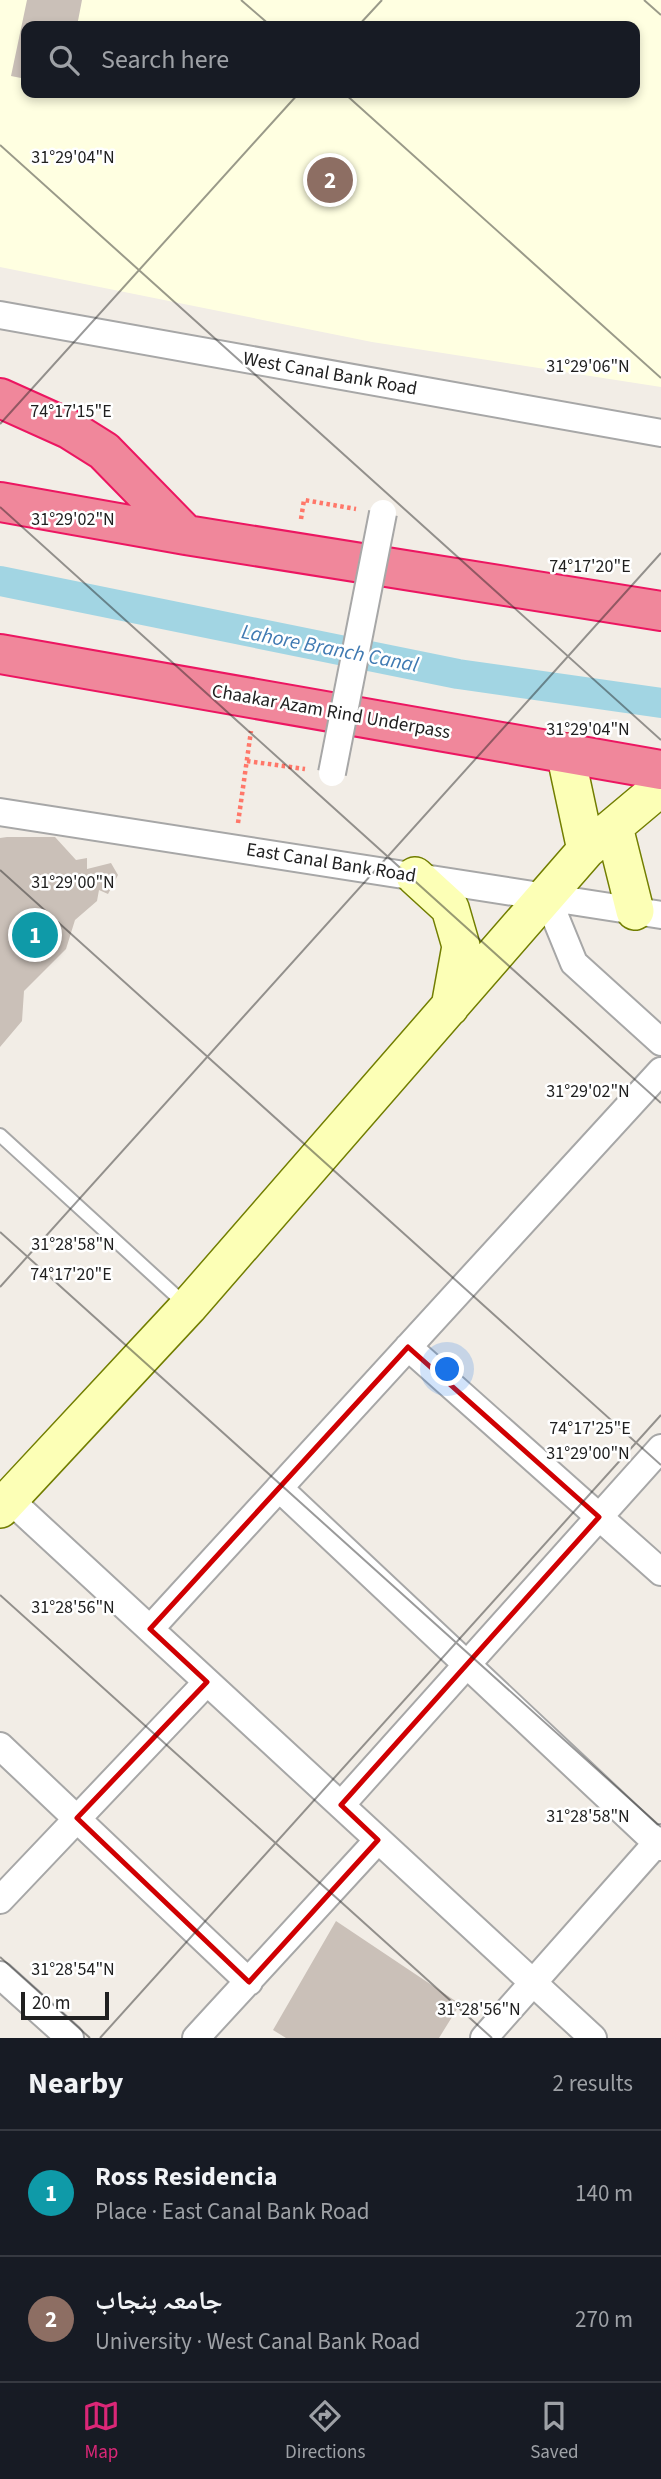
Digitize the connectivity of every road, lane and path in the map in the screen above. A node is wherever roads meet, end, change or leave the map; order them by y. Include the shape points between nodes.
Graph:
1 (0, 315) edge
2 (0, 398) edge
3 (661, 433) edge
4 (304, 500) dead end
5 (0, 502) edge
6 (383, 513) joint
7 (186, 536) junction
8 (661, 611) edge
9 (0, 654) edge
10 (256, 699) junction
11 (565, 752) junction
12 (247, 761) junction
13 (661, 769) edge
14 (331, 773) joint
15 (661, 787) edge
16 (0, 812) edge
17 (614, 827) junction
18 (234, 848) junction
19 (586, 850) junction
20 (415, 876) junction
21 (547, 897) junction
22 (648, 913) edge
23 (449, 1009) junction
24 (661, 1042) edge
25 (661, 1071) edge
26 (0, 1135) edge
27 (188, 1307) junction
28 (408, 1347) junction
29 (661, 1448) edge
30 (279, 1488) junction
31 (5, 1504) edge
32 (599, 1517) junction
33 (661, 1572) edge
34 (150, 1629) junction
35 (467, 1664) junction
36 (207, 1682) junction
37 (0, 1746) edge
38 (341, 1805) junction
39 (77, 1818) junction
40 (378, 1840) junction
41 (659, 1843) edge
42 (0, 1900) edge
43 (0, 1975) edge
44 (248, 1982) junction
45 (532, 1982) junction
46 (71, 2038) edge
47 (196, 2038) edge
48 (484, 2038) edge
49 (593, 2038) edge

1 - 3 street, West Canal Bank Road
2 - 7 highway via 69,429 104,451
4 - 6 path
5 - 7 highway
6 - 14 street, bridge
7 - 8 highway
9 - 10 highway, Chaakar Azam Rind Underpass
10 - 11 highway, Chaakar Azam Rind Underpass
10 - 12 path
11 - 13 highway, Chaakar Azam Rind Underpass
11 - 19 street
12 - 14 path
12 - 18 path
15 - 17 street
16 - 18 street, East Canal Bank Road
17 - 19 street
17 - 22 street
18 - 20 street, East Canal Bank Road
19 - 21 street
20 - 21 street, East Canal Bank Road
20 - 23 street via 450,908 461,946
21 - 22 street, East Canal Bank Road
21 - 23 street
21 - 24 street via 574,963
23 - 27 street
25 - 28 street
26 - 27 lane
27 - 31 street
28 - 30 street
28 - 32 street
29 - 32 street
30 - 34 street
30 - 35 street
31 - 34 street
32 - 33 street
32 - 35 street
34 - 36 street
35 - 38 street
35 - 41 street
36 - 38 street
36 - 39 street
37 - 39 street
38 - 40 street
39 - 42 street
39 - 44 street
40 - 44 street
40 - 45 street
41 - 45 street
43 - 46 street
44 - 47 street
45 - 48 street
45 - 49 street

